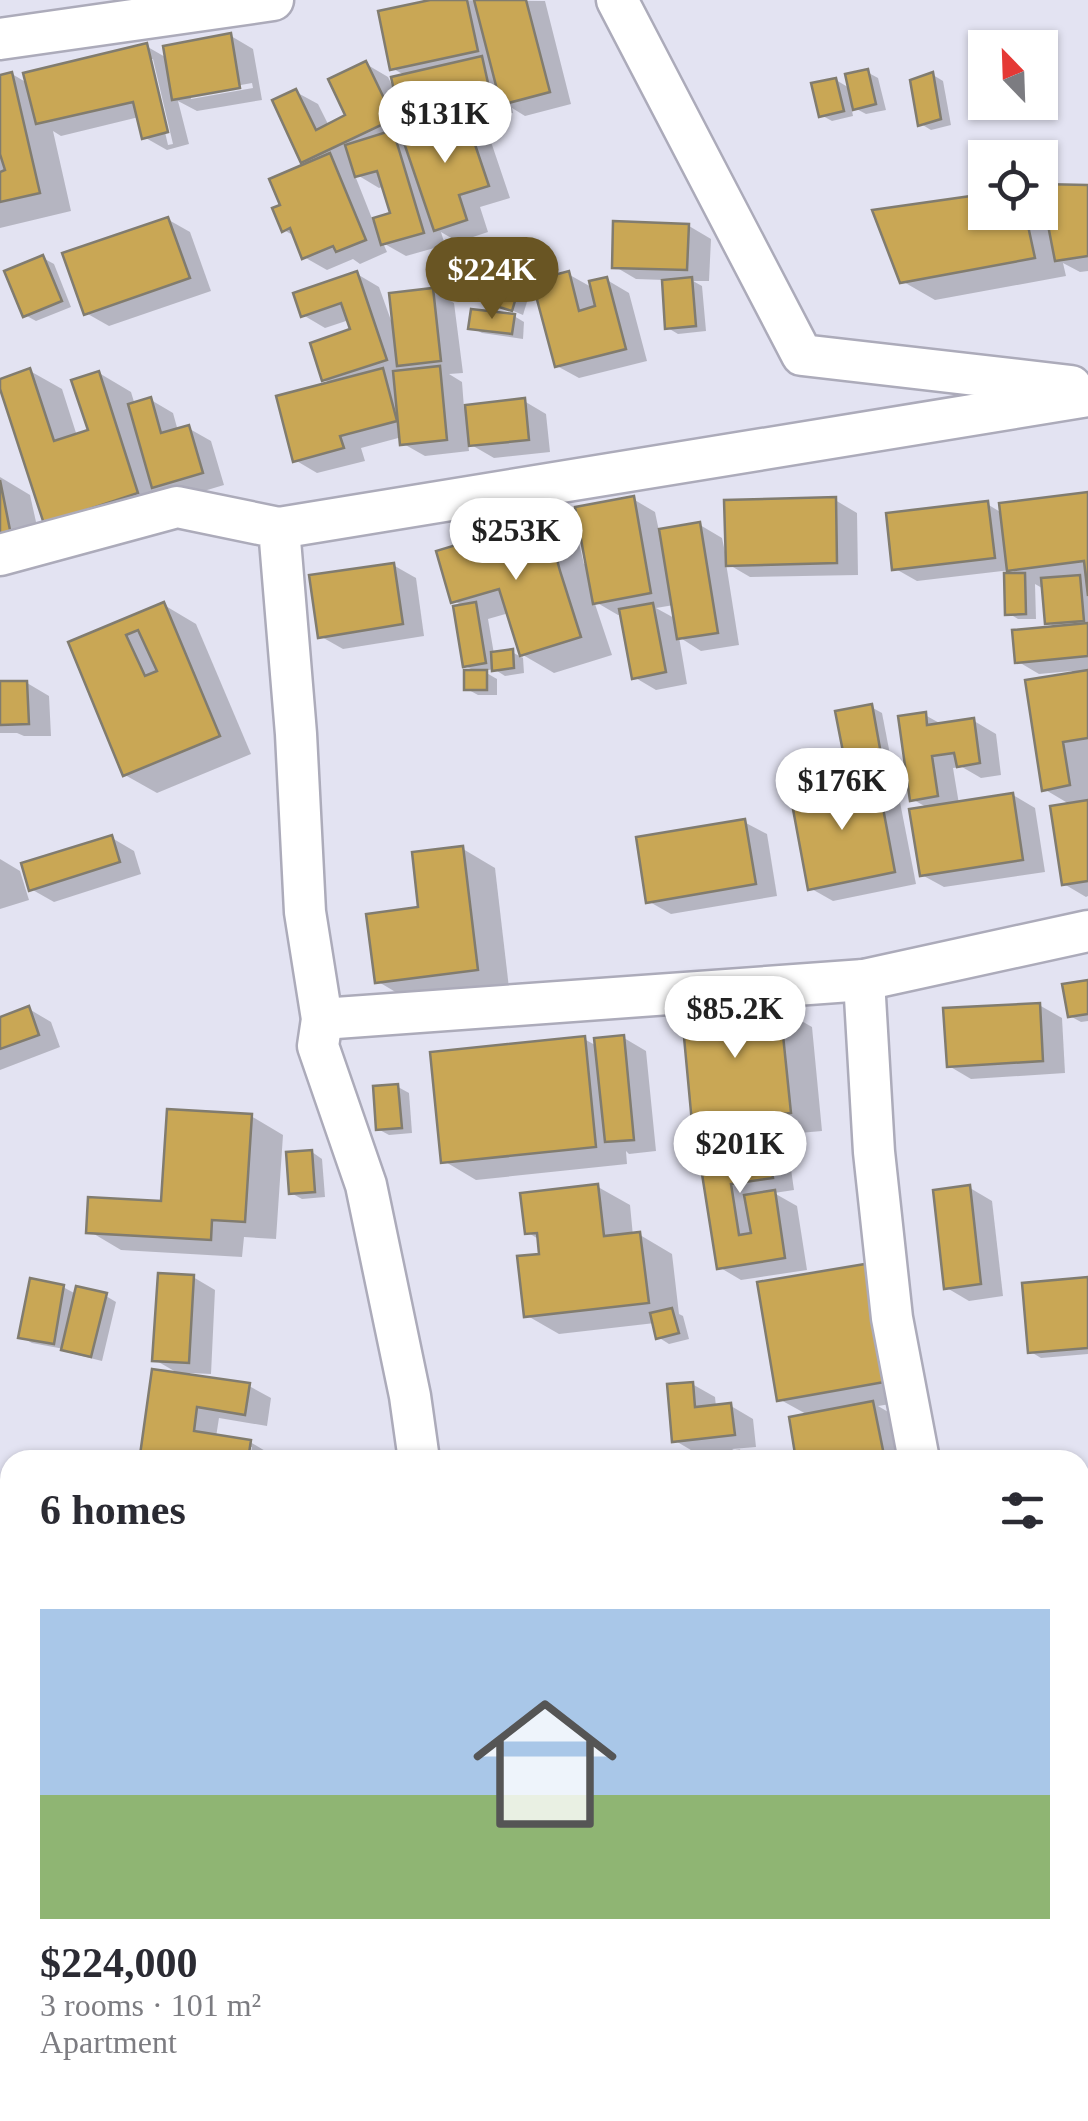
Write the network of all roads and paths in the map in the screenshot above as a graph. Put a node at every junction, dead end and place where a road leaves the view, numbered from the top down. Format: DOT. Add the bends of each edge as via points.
graph roads {
  1 [pos="273,0"];
  2 [pos="617,0"];
  3 [pos="0,38"];
  4 [pos="1088,388"];
  5 [pos="1088,396"];
  6 [pos="279,528"];
  7 [pos="0,555"];
  8 [pos="1088,931"];
  9 [pos="864,980"];
  10 [pos="322,1019"];
  11 [pos="418,1450"];
  12 [pos="917,1450"];
  1 -- 3 [label="street"];
  2 -- 4 [label="street" via="802,355"];
  5 -- 6 [label="street"];
  6 -- 7 [label="street" via="177,507"];
  6 -- 10 [label="street" via="305,912"];
  8 -- 9 [label="street"];
  9 -- 10 [label="street"];
  9 -- 12 [label="street" via="892,1318"];
  10 -- 11 [label="street" via="318,1046 366,1185"];
}
